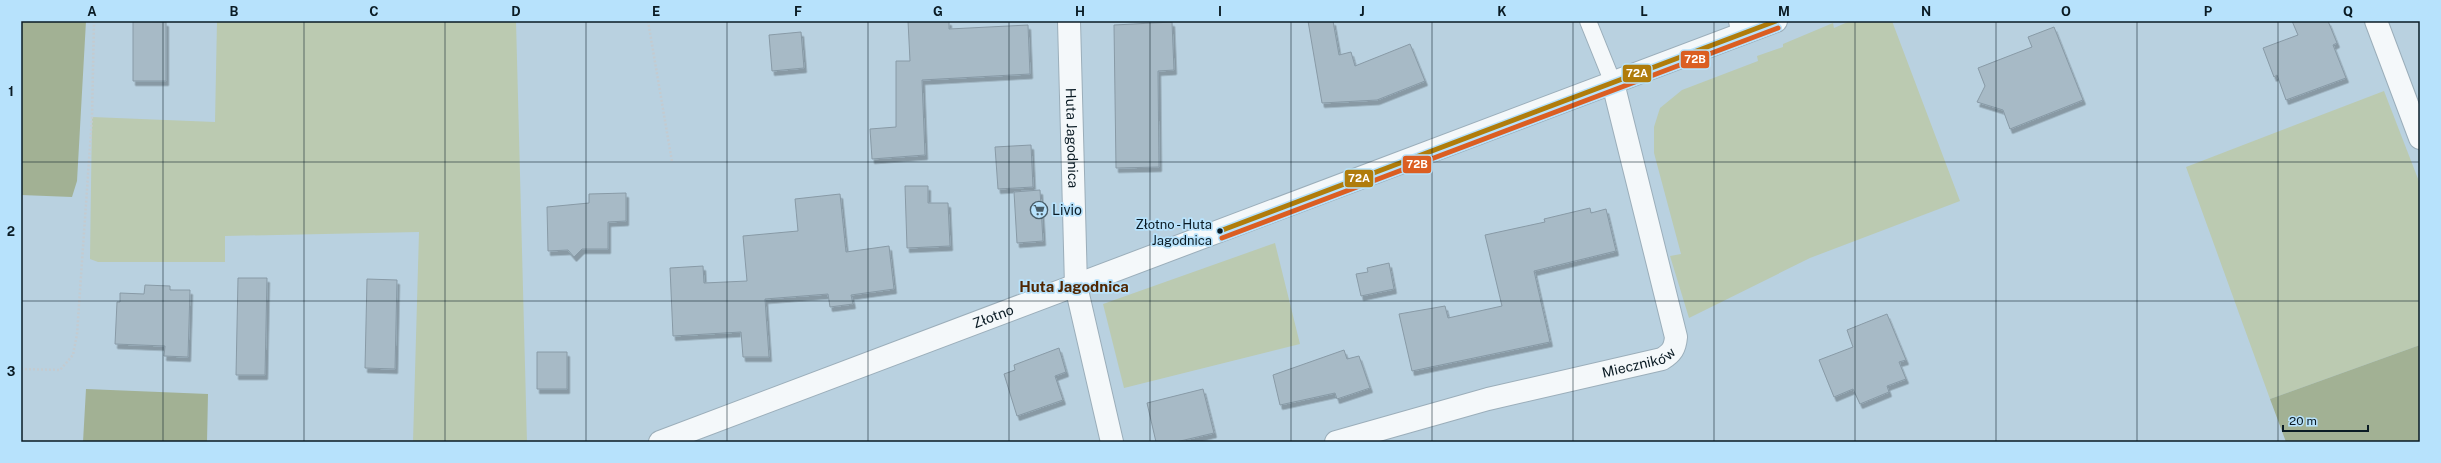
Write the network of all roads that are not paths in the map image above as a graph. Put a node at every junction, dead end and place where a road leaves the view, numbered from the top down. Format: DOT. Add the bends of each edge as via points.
graph roads {
  1 [pos="1069,21"];
  2 [pos="1588,21"];
  3 [pos="1776,21"];
  4 [pos="2376,21"];
  5 [pos="1738,28"];
  6 [pos="1612,83"];
  7 [pos="2420,138"];
  8 [pos="1076,286"];
  9 [pos="660,442"];
  10 [pos="1112,442"];
  11 [pos="1336,442"];
  1 -- 8 [label="street, Huta Jagodnica"];
  2 -- 6 [label="lane"];
  3 -- 5 [label="street, Złotno"];
  4 -- 7 [label="street"];
  5 -- 6 [label="street, Złotno"];
  6 -- 8 [label="street, Złotno"];
  6 -- 11 [label="street, Mieczników" via="1676,337 1675,346 1670,354 1662,359 1488,399"];
  8 -- 9 [label="street, Złotno"];
  8 -- 10 [label="street, Huta Jagodnica"];
}
